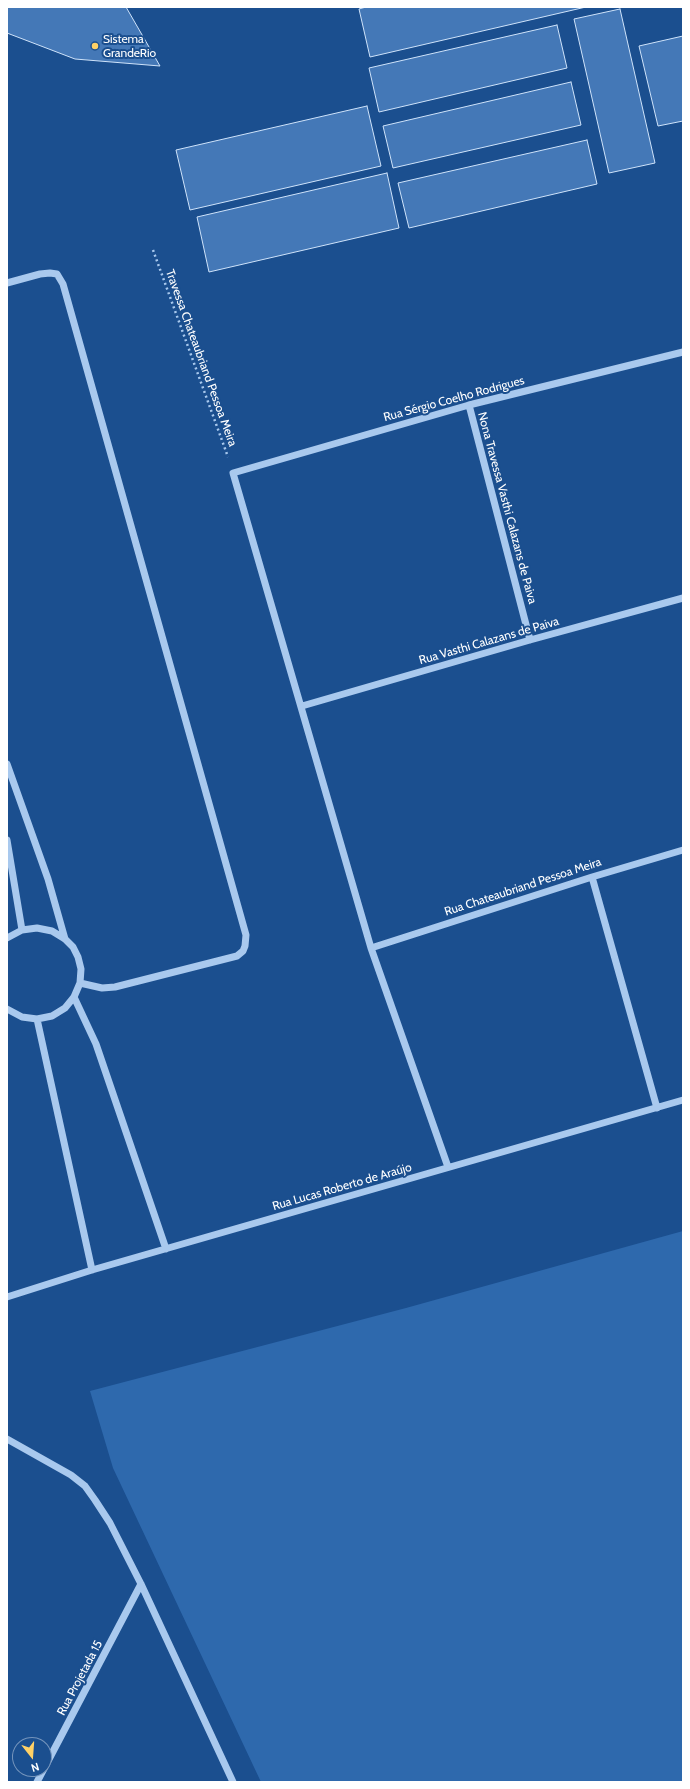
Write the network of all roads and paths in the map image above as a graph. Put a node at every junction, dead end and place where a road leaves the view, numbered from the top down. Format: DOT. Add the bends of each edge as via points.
graph roads {
  1 [pos="153,250"];
  2 [pos="7,283"];
  3 [pos="683,352"];
  4 [pos="469,405"];
  5 [pos="233,473"];
  6 [pos="683,598"];
  7 [pos="530,640"];
  8 [pos="302,706"];
  9 [pos="7,764"];
  10 [pos="7,840"];
  11 [pos="683,850"];
  12 [pos="592,877"];
  13 [pos="22,930"];
  14 [pos="7,938"];
  15 [pos="65,938"];
  16 [pos="371,948"];
  17 [pos="80,983"];
  18 [pos="74,997"];
  19 [pos="7,1009"];
  20 [pos="37,1019"];
  21 [pos="683,1100"];
  22 [pos="657,1108"];
  23 [pos="448,1167"];
  24 [pos="166,1249"];
  25 [pos="92,1270"];
  26 [pos="7,1297"];
  27 [pos="7,1439"];
  28 [pos="141,1584"];
  29 [pos="38,1782"];
  30 [pos="233,1782"];
  1 -- 5 [label="path, Travessa Chateaubriand Pessoa Meira"];
  2 -- 17 [label="street" via="50,273 56,274 63,284 246,935 243,951 237,956 115,987 93,988"];
  3 -- 4 [label="street, Rua Sérgio Coelho Rodrigues"];
  4 -- 5 [label="street, Rua Sérgio Coelho Rodrigues"];
  4 -- 7 [label="street, Nona Travessa Vasthi Calazans de Paiva"];
  5 -- 8 [label="street"];
  6 -- 7 [label="street, Rua Vasthi Calazans de Paiva"];
  7 -- 8 [label="street, Rua Vasthi Calazans de Paiva"];
  8 -- 16 [label="street"];
  9 -- 15 [label="street" via="48,879"];
  10 -- 13 [label="street"];
  11 -- 12 [label="street, Rua Chateaubriand Pessoa Meira"];
  12 -- 16 [label="street, Rua Chateaubriand Pessoa Meira"];
  12 -- 22 [label="street"];
  13 -- 14 [label="street"];
  13 -- 15 [label="street" via="37,928 52,931"];
  15 -- 17 [label="street" via="78,957 81,968"];
  16 -- 23 [label="street"];
  17 -- 18 [label="street"];
  18 -- 20 [label="street" via="65,1008 52,1016"];
  18 -- 24 [label="street" via="96,1044"];
  19 -- 20 [label="street" via="22,1017"];
  20 -- 25 [label="street"];
  21 -- 22 [label="street, Rua Lucas Roberto de Araújo"];
  22 -- 23 [label="street, Rua Lucas Roberto de Araújo"];
  23 -- 24 [label="street, Rua Lucas Roberto de Araújo"];
  24 -- 25 [label="street, Rua Lucas Roberto de Araújo"];
  25 -- 26 [label="street, Rua Lucas Roberto de Araújo"];
  27 -- 28 [label="street" via="71,1475 85,1486 110,1523"];
  28 -- 29 [label="street, Rua Projetada 15"];
  28 -- 30 [label="street"];
}
